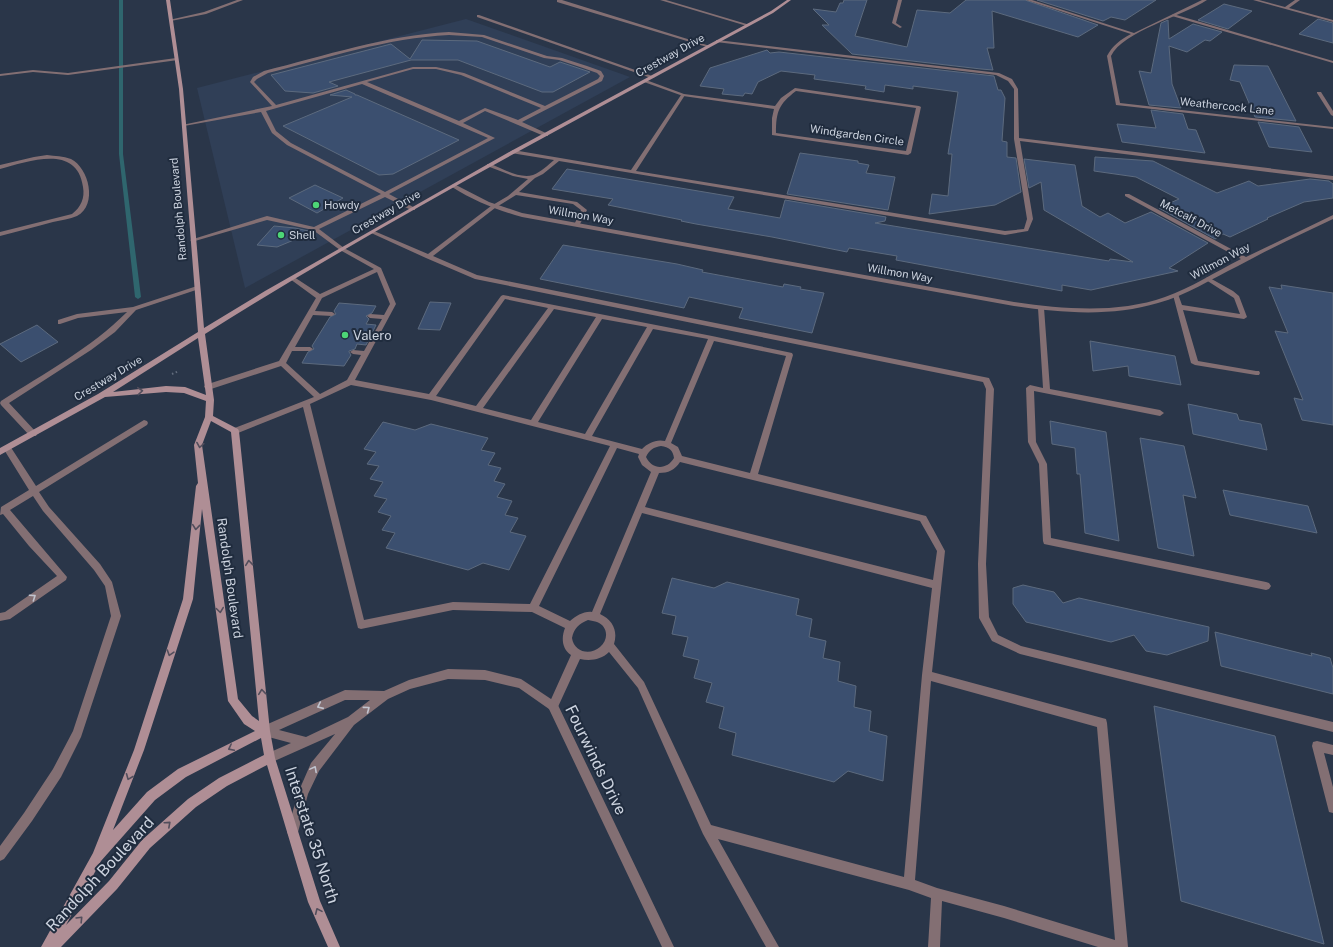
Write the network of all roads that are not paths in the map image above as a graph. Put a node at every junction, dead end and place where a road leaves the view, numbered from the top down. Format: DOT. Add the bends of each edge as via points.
graph roads {
  1 [pos="168,0"];
  2 [pos="241,0"];
  3 [pos="560,0"];
  4 [pos="662,0"];
  5 [pos="786,0"];
  6 [pos="900,0"];
  7 [pos="1028,0"];
  8 [pos="1205,0"];
  9 [pos="1255,0"];
  10 [pos="1298,0"];
  11 [pos="1286,8"];
  12 [pos="1174,15"];
  13 [pos="478,16"];
  14 [pos="171,20"];
  15 [pos="1333,21"];
  16 [pos="748,25"];
  17 [pos="900,27"];
  18 [pos="1134,34"];
  19 [pos="717,41"];
  20 [pos="708,46"];
  21 [pos="176,59"];
  22 [pos="1333,62"];
  23 [pos="0,75"];
  24 [pos="653,77"];
  25 [pos="646,81"];
  26 [pos="362,82"];
  27 [pos="683,94"];
  28 [pos="1319,94"];
  29 [pos="275,107"];
  30 [pos="545,108"];
  31 [pos="776,108"];
  32 [pos="263,110"];
  33 [pos="1333,115"];
  34 [pos="518,122"];
  35 [pos="459,123"];
  36 [pos="184,125"];
  37 [pos="1333,128"];
  38 [pos="546,135"];
  39 [pos="1017,139"];
  40 [pos="512,152"];
  41 [pos="557,160"];
  42 [pos="489,165"];
  43 [pos="0,167"];
  44 [pos="633,171"];
  45 [pos="533,177"];
  46 [pos="1333,178"];
  47 [pos="454,186"];
  48 [pos="515,193"];
  49 [pos="386,194"];
  50 [pos="1127,195"];
  51 [pos="493,207"];
  52 [pos="413,209"];
  53 [pos="1333,217"];
  54 [pos="577,225"];
  55 [pos="316,229"];
  56 [pos="372,232"];
  57 [pos="0,234"];
  58 [pos="193,240"];
  59 [pos="342,249"];
  60 [pos="428,257"];
  61 [pos="1245,259"];
  62 [pos="379,269"];
  63 [pos="292,278"];
  64 [pos="1208,279"];
  65 [pos="197,288"];
  66 [pos="1176,295"];
  67 [pos="320,297"];
  68 [pos="552,307"];
  69 [pos="1179,307"];
  70 [pos="1041,308"];
  71 [pos="134,309"];
  72 [pos="312,313"];
  73 [pos="332,314"];
  74 [pos="370,316"];
  75 [pos="386,317"];
  76 [pos="600,317"];
  77 [pos="60,322"];
  78 [pos="651,326"];
  79 [pos="201,332"];
  80 [pos="712,338"];
  81 [pos="291,349"];
  82 [pos="310,349"];
  83 [pos="353,352"];
  84 [pos="366,353"];
  85 [pos="282,363"];
  86 [pos="1256,374"];
  87 [pos="350,382"];
  88 [pos="208,387"];
  89 [pos="1047,392"];
  90 [pos="101,396"];
  91 [pos="430,397"];
  92 [pos="319,398"];
  93 [pos="210,400"];
  94 [pos="306,403"];
  95 [pos="478,409"];
  96 [pos="1160,413"];
  97 [pos="209,417"];
  98 [pos="144,423"];
  99 [pos="533,423"];
  100 [pos="235,432"];
  101 [pos="34,434"];
  102 [pos="587,438"];
  103 [pos="615,444"];
  104 [pos="667,444"];
  105 [pos="4,450"];
  106 [pos="644,452"];
  107 [pos="678,458"];
  108 [pos="656,470"];
  109 [pos="202,474"];
  110 [pos="753,476"];
  111 [pos="34,492"];
  112 [pos="640,509"];
  113 [pos="2,511"];
  114 [pos="937,585"];
  115 [pos="1266,586"];
  116 [pos="533,608"];
  117 [pos="595,616"];
  118 [pos="0,617"];
  119 [pos="570,626"];
  120 [pos="608,644"];
  121 [pos="577,654"];
  122 [pos="927,675"];
  123 [pos="384,696"];
  124 [pos="553,706"];
  125 [pos="352,721"];
  126 [pos="1333,727"];
  127 [pos="265,731"];
  128 [pos="306,742"];
  129 [pos="1333,750"];
  130 [pos="270,758"];
  131 [pos="1333,808"];
  132 [pos="707,830"];
  133 [pos="293,832"];
  134 [pos="0,855"];
  135 [pos="97,857"];
  136 [pos="909,884"];
  137 [pos="937,894"];
  138 [pos="47,947"];
  139 [pos="53,947"];
  140 [pos="334,947"];
  141 [pos="668,947"];
  142 [pos="773,947"];
  143 [pos="934,947"];
  144 [pos="1118,947"];
  145 [pos="1122,947"];
  1 -- 14 [label="main road, Randolph Boulevard"];
  2 -- 14 [label="street" via="205,13"];
  3 -- 20 [label="street" via="558,1"];
  4 -- 16 [label="street"];
  5 -- 16 [label="main road, Crestway Drive"];
  6 -- 17 [label="street" via="894,23"];
  7 -- 18 [label="street"];
  8 -- 12 [label="street"];
  9 -- 11 [label="street"];
  10 -- 11 [label="street"];
  11 -- 15 [label="street"];
  12 -- 18 [label="street"];
  12 -- 22 [label="street"];
  13 -- 24 [label="street"];
  14 -- 21 [label="main road, Randolph Boulevard"];
  16 -- 19 [label="main road, Crestway Drive"];
  18 -- 37 [label="street, Weathercock Lane" via="1117,44 1109,56 1118,104"];
  19 -- 20 [label="main road, Crestway Drive"];
  19 -- 39 [label="street" via="997,74 1010,80 1016,89"];
  20 -- 24 [label="main road, Crestway Drive"];
  21 -- 23 [label="street" via="68,74 32,71"];
  21 -- 36 [label="main road, Randolph Boulevard"];
  24 -- 25 [label="main road, Crestway Drive"];
  25 -- 27 [label="street"];
  25 -- 38 [label="main road, Crestway Drive"];
  26 -- 29 [label="street"];
  26 -- 30 [label="street" via="413,68 436,68 462,74"];
  26 -- 35 [label="street"];
  27 -- 31 [label="street"];
  27 -- 44 [label="street"];
  28 -- 33 [label="street"];
  29 -- 30 [label="street" via="252,82 255,78 274,70 403,37 426,34 483,36 585,67 599,72 602,76 600,80"];
  29 -- 32 [label="street"];
  30 -- 34 [label="street"];
  31 -- 31 [label="street, Windgarden Circle" via="780,101 795,89 919,107 908,153 774,134 773,115"];
  32 -- 36 [label="street"];
  32 -- 49 [label="street" via="274,132 289,144"];
  34 -- 35 [label="street" via="485,109"];
  34 -- 38 [label="street"];
  35 -- 49 [label="street" via="492,138"];
  36 -- 58 [label="main road, Randolph Boulevard"];
  38 -- 40 [label="main road, Crestway Drive"];
  39 -- 44 [label="street" via="1030,219 1026,230 1005,233"];
  39 -- 46 [label="street"];
  40 -- 41 [label="street"];
  40 -- 42 [label="main road, Crestway Drive"];
  41 -- 44 [label="street"];
  41 -- 45 [label="street"];
  42 -- 45 [label="street" via="516,175"];
  42 -- 47 [label="main road, Crestway Drive"];
  43 -- 57 [label="street" via="40,158 64,158 82,172 86,202 83,209 74,215"];
  45 -- 48 [label="street"];
  47 -- 51 [label="street, Willmon Way"];
  47 -- 52 [label="main road, Crestway Drive"];
  48 -- 51 [label="street"];
  48 -- 54 [label="street" via="575,203 584,210"];
  49 -- 52 [label="street"];
  49 -- 55 [label="street"];
  50 -- 61 [label="street, Metcalf Drive"];
  51 -- 54 [label="street, Willmon Way"];
  51 -- 60 [label="street"];
  52 -- 56 [label="main road, Crestway Drive"];
  53 -- 61 [label="street, Willmon Way"];
  54 -- 70 [label="street, Willmon Way"];
  55 -- 58 [label="street" via="267,218"];
  55 -- 59 [label="street"];
  56 -- 59 [label="main road, Crestway Drive"];
  56 -- 60 [label="street"];
  58 -- 65 [label="main road, Randolph Boulevard"];
  59 -- 62 [label="street"];
  59 -- 63 [label="main road, Crestway Drive"];
  60 -- 126 [label="street" via="475,276 986,380 990,388 982,564 984,618 995,638 1020,650"];
  61 -- 64 [label="street, Willmon Way"];
  62 -- 67 [label="street"];
  62 -- 75 [label="street" via="393,304"];
  63 -- 67 [label="street"];
  63 -- 79 [label="main road, Crestway Drive"];
  64 -- 66 [label="street, Willmon Way"];
  64 -- 69 [label="street" via="1237,297 1244,317"];
  65 -- 71 [label="street"];
  65 -- 79 [label="main road, Randolph Boulevard"];
  66 -- 69 [label="street"];
  66 -- 70 [label="street, Willmon Way" via="1155,302 1113,309"];
  67 -- 72 [label="street"];
  68 -- 76 [label="street"];
  68 -- 91 [label="street" via="503,297"];
  68 -- 95 [label="street"];
  69 -- 86 [label="street" via="1195,363"];
  70 -- 89 [label="street"];
  71 -- 77 [label="street" via="77,316"];
  71 -- 101 [label="street" via="113,330 89,348 4,403"];
  72 -- 73 [label="street"];
  72 -- 81 [label="street"];
  74 -- 75 [label="street"];
  75 -- 84 [label="street"];
  76 -- 78 [label="street"];
  76 -- 99 [label="street"];
  78 -- 80 [label="street"];
  78 -- 102 [label="street"];
  79 -- 88 [label="main road, Randolph Boulevard"];
  79 -- 90 [label="main road, Crestway Drive"];
  80 -- 104 [label="street"];
  80 -- 110 [label="street" via="790,355"];
  81 -- 82 [label="street"];
  81 -- 85 [label="street"];
  83 -- 84 [label="street"];
  84 -- 87 [label="street"];
  85 -- 88 [label="street"];
  85 -- 92 [label="street"];
  87 -- 91 [label="street"];
  87 -- 92 [label="street"];
  88 -- 93 [label="main road, Randolph Boulevard"];
  89 -- 96 [label="street"];
  89 -- 115 [label="street" via="1030,388 1032,442 1043,464 1047,541"];
  90 -- 93 [label="main road, one-way" via="166,389 185,390"];
  90 -- 101 [label="main road, Crestway Drive"];
  91 -- 95 [label="street"];
  92 -- 94 [label="street"];
  93 -- 97 [label="main road, Randolph Boulevard"];
  94 -- 100 [label="street"];
  94 -- 116 [label="street" via="361,625 453,606"];
  95 -- 99 [label="street"];
  97 -- 100 [label="main road"];
  97 -- 109 [label="main road, Randolph Boulevard, one-way" via="198,445"];
  98 -- 111 [label="street"];
  99 -- 102 [label="street"];
  127 -- 100 [label="main road, Randolph Boulevard, one-way"];
  101 -- 105 [label="main road, Crestway Drive"];
  102 -- 103 [label="street"];
  103 -- 106 [label="street"];
  103 -- 116 [label="street"];
  104 -- 106 [label="street" via="651,445"];
  104 -- 107 [label="street" via="676,449"];
  105 -- 111 [label="street"];
  106 -- 108 [label="street" via="642,457 646,465"];
  107 -- 108 [label="street" via="673,466"];
  107 -- 110 [label="street"];
  108 -- 112 [label="street"];
  109 -- 127 [label="main road, Randolph Boulevard, one-way" via="233,701 248,720"];
  109 -- 135 [label="main road, one-way" via="188,599 139,750"];
  110 -- 114 [label="street" via="923,518 941,551"];
  111 -- 113 [label="street"];
  111 -- 134 [label="street" via="97,567 108,585 116,616 77,733 57,773"];
  112 -- 114 [label="street"];
  112 -- 117 [label="street"];
  118 -- 113 [label="street, one-way" via="7,616 63,577"];
  114 -- 122 [label="street"];
  116 -- 119 [label="street"];
  117 -- 119 [label="street" via="581,618"];
  117 -- 120 [label="street" via="607,622 610,628"];
  119 -- 121 [label="street" via="567,639 569,646"];
  120 -- 121 [label="street" via="601,653 594,656"];
  120 -- 132 [label="street" via="641,685"];
  121 -- 124 [label="street"];
  122 -- 136 [label="street"];
  122 -- 145 [label="street" via="1102,723"];
  123 -- 124 [label="street, Fourwinds Drive" via="409,685 448,674 485,674 521,684"];
  125 -- 123 [label="street, Fourwinds Drive, one-way"];
  123 -- 127 [label="street, Fourwinds Drive, one-way" via="345,695"];
  124 -- 141 [label="street, Fourwinds Drive"];
  125 -- 128 [label="street, Fourwinds Drive"];
  133 -- 125 [label="street, one-way" via="303,793 315,767"];
  127 -- 128 [label="street"];
  127 -- 130 [label="main road, Interstate 35 North"];
  127 -- 135 [label="main road, Randolph Boulevard, one-way" via="182,773 151,796"];
  128 -- 130 [label="street, Fourwinds Drive"];
  129 -- 131 [label="street" via="1317,746"];
  130 -- 133 [label="main road, Interstate 35 North"];
  139 -- 130 [label="main road, Randolph Boulevard, one-way" via="113,885 146,844 186,808 223,782"];
  132 -- 136 [label="street"];
  132 -- 142 [label="street"];
  140 -- 133 [label="main road, Interstate 35 North, one-way" via="314,902"];
  135 -- 138 [label="main road, Randolph Boulevard"];
  136 -- 137 [label="street"];
  137 -- 143 [label="street"];
  137 -- 144 [label="street"];
}
